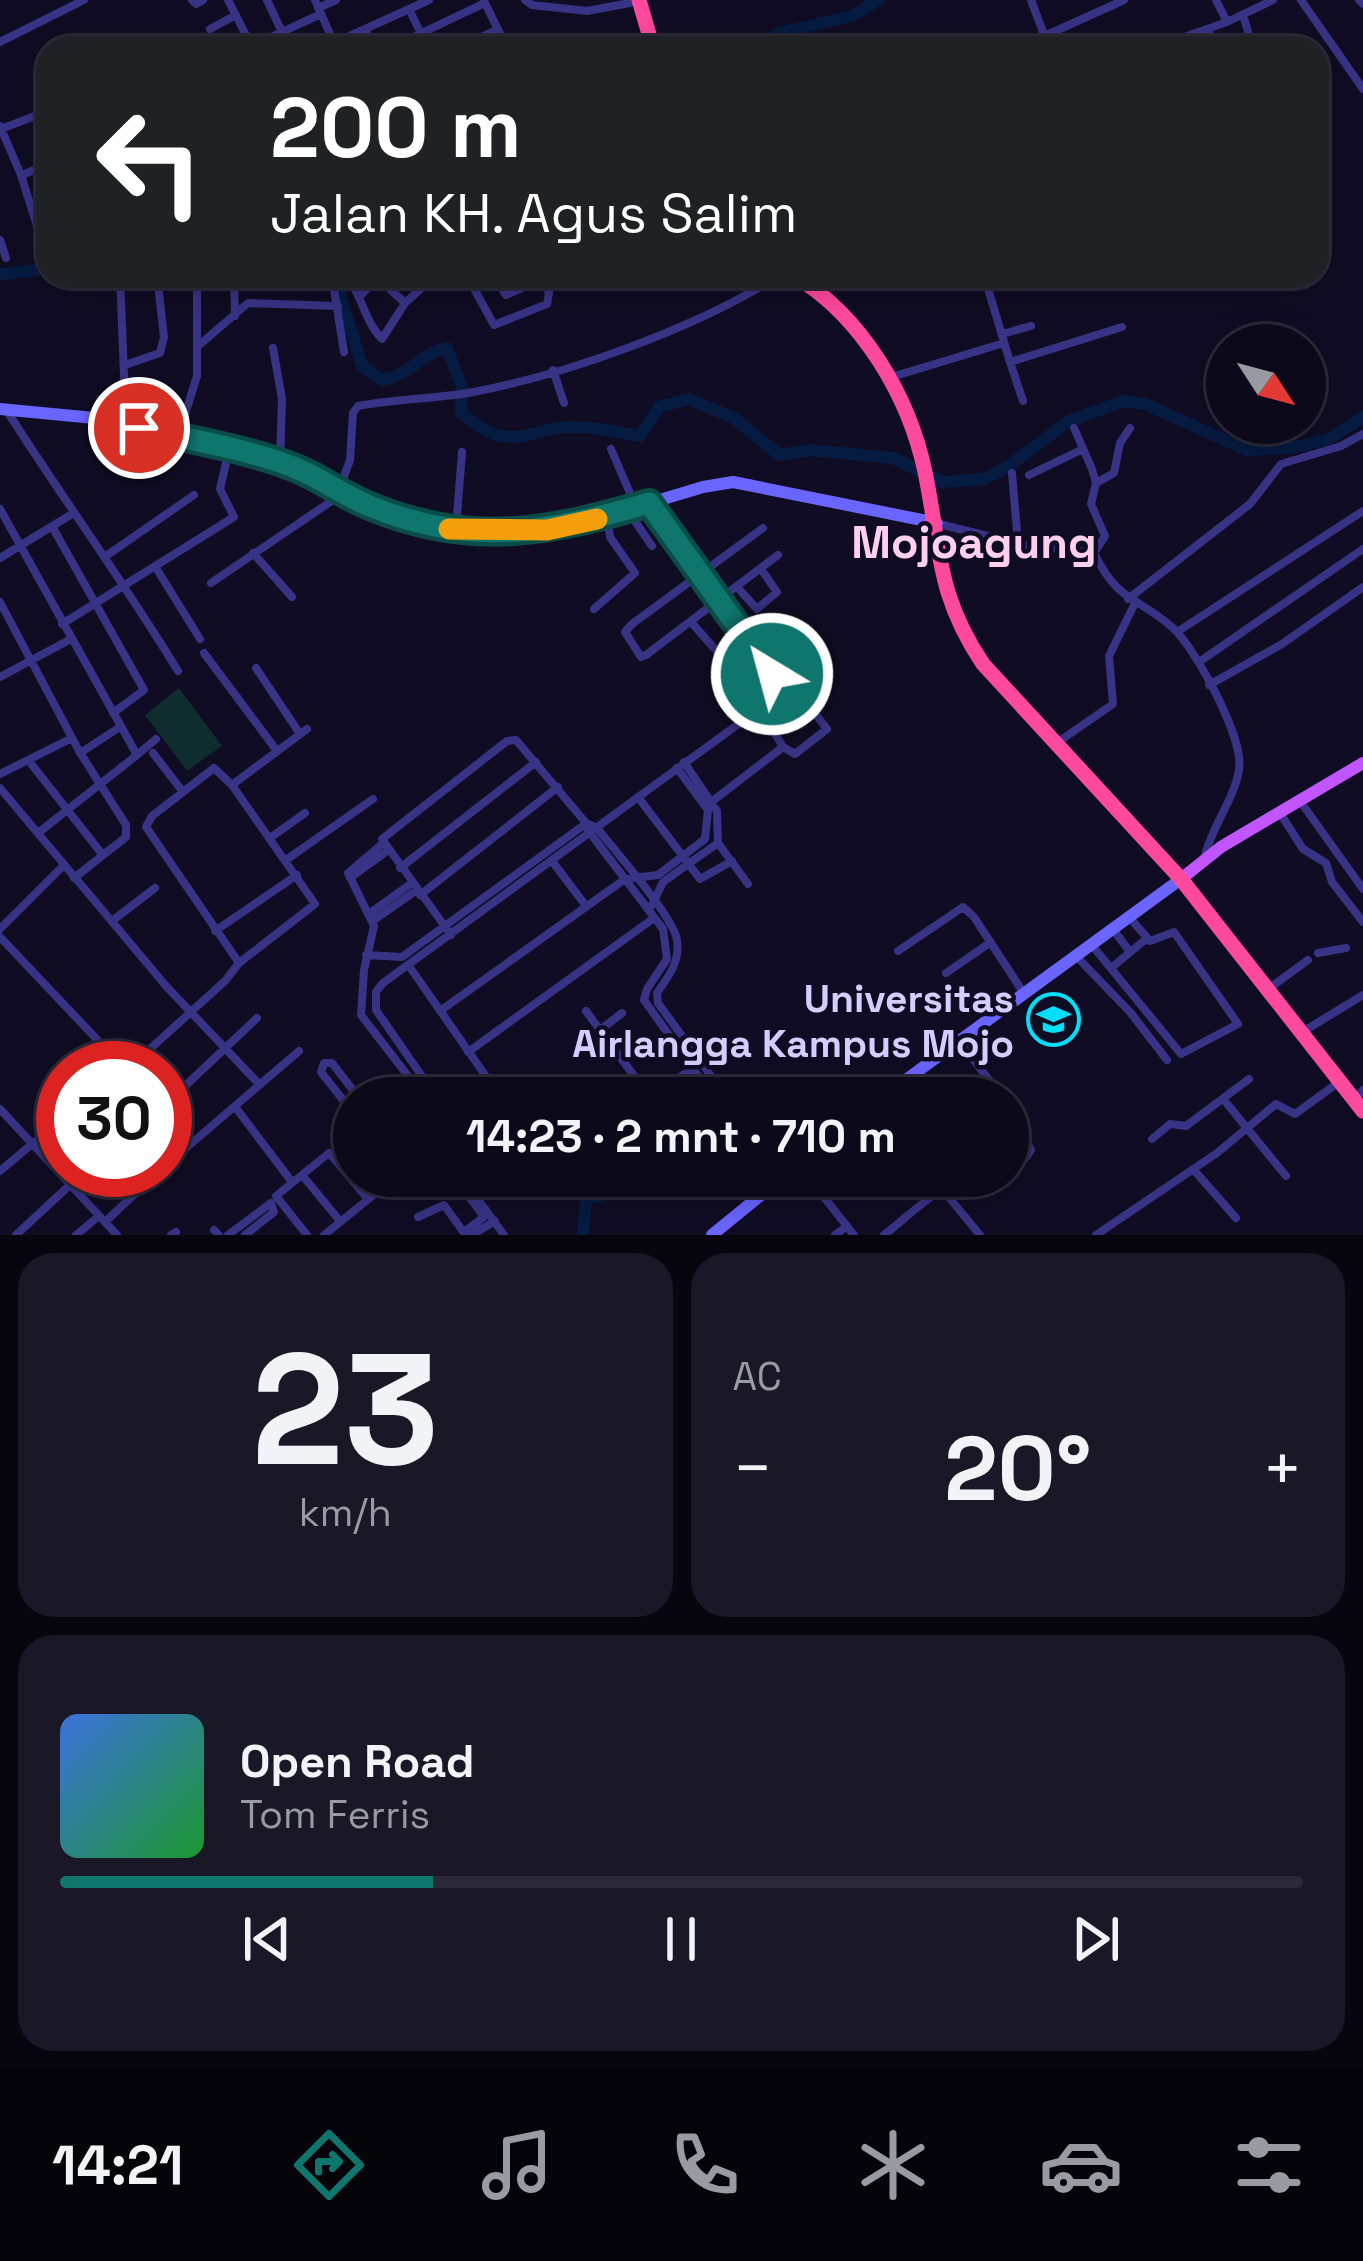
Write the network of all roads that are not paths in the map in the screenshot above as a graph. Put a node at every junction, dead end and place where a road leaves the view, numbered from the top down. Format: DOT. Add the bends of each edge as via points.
graph roads {
  1 [pos="83,0"];
  2 [pos="192,0"];
  3 [pos="202,0"];
  4 [pos="228,0"];
  5 [pos="336,0"];
  6 [pos="428,0"];
  7 [pos="525,0"];
  8 [pos="642,0"];
  9 [pos="1124,0"];
  10 [pos="1216,0"];
  11 [pos="1274,0"];
  12 [pos="1301,0"];
  13 [pos="269,1"];
  14 [pos="484,1"];
  15 [pos="1035,1"];
  16 [pos="318,7"];
  17 [pos="409,9"];
  18 [pos="236,15"];
  19 [pos="1243,15"];
  20 [pos="1228,22"];
  21 [pos="210,28"];
  22 [pos="365,29"];
  23 [pos="498,29"];
  24 [pos="1208,30"];
  25 [pos="282,32"];
  26 [pos="421,34"];
  27 [pos="245,36"];
  28 [pos="273,36"];
  29 [pos="331,36"];
  30 [pos="350,36"];
  31 [pos="368,36"];
  32 [pos="417,36"];
  33 [pos="483,36"];
  34 [pos="501,36"];
  35 [pos="652,36"];
  36 [pos="1044,36"];
  37 [pos="1190,36"];
  38 [pos="1210,36"];
  39 [pos="1249,36"];
  40 [pos="1326,36"];
  41 [pos="1329,40"];
  42 [pos="0,42"];
  43 [pos="1363,88"];
  44 [pos="35,116"];
  45 [pos="1,128"];
  46 [pos="36,169"];
  47 [pos="21,175"];
  48 [pos="36,216"];
  49 [pos="0,243"];
  50 [pos="6,258"];
  51 [pos="121,288"];
  52 [pos="158,288"];
  53 [pos="197,288"];
  54 [pos="234,288"];
  55 [pos="331,288"];
  56 [pos="356,288"];
  57 [pos="369,288"];
  58 [pos="390,288"];
  59 [pos="419,288"];
  60 [pos="474,288"];
  61 [pos="547,288"];
  62 [pos="756,288"];
  63 [pos="813,288"];
  64 [pos="823,288"];
  65 [pos="989,292"];
  66 [pos="362,295"];
  67 [pos="248,302"];
  68 [pos="235,303"];
  69 [pos="405,303"];
  70 [pos="338,306"];
  71 [pos="236,316"];
  72 [pos="1031,326"];
  73 [pos="1122,327"];
  74 [pos="1003,338"];
  75 [pos="196,346"];
  76 [pos="273,348"];
  77 [pos="344,352"];
  78 [pos="1010,362"];
  79 [pos="125,365"];
  80 [pos="553,370"];
  81 [pos="896,376"];
  82 [pos="1023,401"];
  83 [pos="564,403"];
  84 [pos="3,410"];
  85 [pos="126,424"];
  86 [pos="1074,428"];
  87 [pos="1130,428"];
  88 [pos="1363,434"];
  89 [pos="178,436"];
  90 [pos="611,449"];
  91 [pos="1084,449"];
  92 [pos="230,450"];
  93 [pos="462,452"];
  94 [pos="280,464"];
  95 [pos="927,469"];
  96 [pos="1012,473"];
  97 [pos="1029,475"];
  98 [pos="1096,483"];
  99 [pos="340,493"];
  100 [pos="194,495"];
  101 [pos="637,507"];
  102 [pos="0,509"];
  103 [pos="1363,511"];
  104 [pos="72,514"];
  105 [pos="607,516"];
  106 [pos="935,523"];
  107 [pos="53,528"];
  108 [pos="763,528"];
  109 [pos="456,530"];
  110 [pos="1018,543"];
  111 [pos="652,546"];
  112 [pos="22,547"];
  113 [pos="1363,549"];
  114 [pos="253,553"];
  115 [pos="1094,553"];
  116 [pos="106,556"];
  117 [pos="778,556"];
  118 [pos="0,558"];
  119 [pos="156,568"];
  120 [pos="760,569"];
  121 [pos="702,574"];
  122 [pos="211,583"];
  123 [pos="126,584"];
  124 [pos="1363,586"];
  125 [pos="737,587"];
  126 [pos="292,597"];
  127 [pos="720,600"];
  128 [pos="1131,601"];
  129 [pos="97,602"];
  130 [pos="594,609"];
  131 [pos="2,610"];
  132 [pos="691,622"];
  133 [pos="62,624"];
  134 [pos="1177,632"];
  135 [pos="71,639"];
  136 [pos="200,639"];
  137 [pos="204,653"];
  138 [pos="31,661"];
  139 [pos="1198,662"];
  140 [pos="256,668"];
  141 [pos="178,671"];
  142 [pos="0,677"];
  143 [pos="1209,685"];
  144 [pos="113,713"];
  145 [pos="767,722"];
  146 [pos="120,727"];
  147 [pos="72,738"];
  148 [pos="156,739"];
  149 [pos="1061,740"];
  150 [pos="783,748"];
  151 [pos="277,751"];
  152 [pos="80,753"];
  153 [pos="153,753"];
  154 [pos="137,755"];
  155 [pos="29,760"];
  156 [pos="537,762"];
  157 [pos="1363,763"];
  158 [pos="681,765"];
  159 [pos="0,774"];
  160 [pos="1095,780"];
  161 [pos="100,782"];
  162 [pos="232,785"];
  163 [pos="558,787"];
  164 [pos="0,788"];
  165 [pos="183,792"];
  166 [pos="638,797"];
  167 [pos="373,799"];
  168 [pos="1300,800"];
  169 [pos="709,804"];
  170 [pos="67,810"];
  171 [pos="305,812"];
  172 [pos="1279,812"];
  173 [pos="589,827"];
  174 [pos="38,833"];
  175 [pos="271,838"];
  176 [pos="718,843"];
  177 [pos="385,848"];
  178 [pos="103,854"];
  179 [pos="1204,858"];
  180 [pos="286,860"];
  181 [pos="551,860"];
  182 [pos="686,861"];
  183 [pos="732,861"];
  184 [pos="63,866"];
  185 [pos="400,868"];
  186 [pos="296,874"];
  187 [pos="1185,876"];
  188 [pos="629,877"];
  189 [pos="74,878"];
  190 [pos="660,879"];
  191 [pos="748,884"];
  192 [pos="154,888"];
  193 [pos="416,889"];
  194 [pos="1363,889"];
  195 [pos="586,906"];
  196 [pos="651,906"];
  197 [pos="1128,915"];
  198 [pos="372,917"];
  199 [pos="654,918"];
  200 [pos="112,921"];
  201 [pos="1363,922"];
  202 [pos="1112,927"];
  203 [pos="215,931"];
  204 [pos="448,931"];
  205 [pos="0,933"];
  206 [pos="1146,939"];
  207 [pos="991,942"];
  208 [pos="1090,943"];
  209 [pos="1346,949"];
  210 [pos="898,951"];
  211 [pos="1130,952"];
  212 [pos="1318,953"];
  213 [pos="1074,954"];
  214 [pos="366,955"];
  215 [pos="1308,960"];
  216 [pos="239,963"];
  217 [pos="409,966"];
  218 [pos="1111,968"];
  219 [pos="946,973"];
  220 [pos="1270,987"];
  221 [pos="1023,992"];
  222 [pos="1363,995"];
  223 [pos="440,1010"];
  224 [pos="586,1011"];
  225 [pos="190,1013"];
  226 [pos="622,1013"];
  227 [pos="256,1018"];
  228 [pos="1309,1028"];
  229 [pos="388,1029"];
  230 [pos="600,1030"];
  231 [pos="377,1038"];
  232 [pos="958,1040"];
  233 [pos="101,1041"];
  234 [pos="157,1041"];
  235 [pos="1320,1050"];
  236 [pos="225,1051"];
  237 [pos="299,1051"];
  238 [pos="468,1052"];
  239 [pos="1167,1060"];
  240 [pos="697,1065"];
  241 [pos="485,1075"];
  242 [pos="342,1077"];
  243 [pos="408,1077"];
  244 [pos="422,1077"];
  245 [pos="703,1077"];
  246 [pos="708,1077"];
  247 [pos="909,1077"];
  248 [pos="987,1077"];
  249 [pos="1249,1079"];
  250 [pos="192,1081"];
  251 [pos="261,1082"];
  252 [pos="1340,1082"];
  253 [pos="333,1087"];
  254 [pos="1362,1098"];
  255 [pos="1223,1100"];
  256 [pos="236,1108"];
  257 [pos="0,1109"];
  258 [pos="1246,1129"];
  259 [pos="36,1138"];
  260 [pos="1152,1139"];
  261 [pos="31,1142"];
  262 [pos="192,1144"];
  263 [pos="36,1147"];
  264 [pos="1192,1169"];
  265 [pos="0,1171"];
  266 [pos="302,1175"];
  267 [pos="1286,1176"];
  268 [pos="292,1182"];
  269 [pos="56,1197"];
  270 [pos="81,1197"];
  271 [pos="135,1197"];
  272 [pos="472,1197"];
  273 [pos="755,1197"];
  274 [pos="824,1197"];
  275 [pos="932,1197"];
  276 [pos="949,1197"];
  277 [pos="368,1198"];
  278 [pos="418,1217"];
  279 [pos="1236,1218"];
  280 [pos="340,1221"];
  281 [pos="489,1221"];
  282 [pos="847,1226"];
  283 [pos="107,1227"];
  284 [pos="220,1233"];
  285 [pos="467,1234"];
  286 [pos="16,1235"];
  287 [pos="76,1235"];
  288 [pos="245,1235"];
  289 [pos="307,1235"];
  290 [pos="324,1235"];
  291 [pos="504,1235"];
  292 [pos="712,1235"];
  293 [pos="836,1235"];
  294 [pos="854,1235"];
  295 [pos="884,1235"];
  296 [pos="980,1235"];
  297 [pos="1096,1235"];
  1 -- 42 [label="street"];
  2 -- 3 [label="street"];
  4 -- 18 [label="street"];
  5 -- 16 [label="street"];
  6 -- 17 [label="street"];
  7 -- 8 [label="street" via="587,11"];
  8 -- 35 [label="highway"];
  9 -- 36 [label="street"];
  10 -- 20 [label="street"];
  11 -- 19 [label="street"];
  12 -- 40 [label="street"];
  13 -- 25 [label="street"];
  14 -- 23 [label="street"];
  14 -- 26 [label="street"];
  15 -- 36 [label="street"];
  16 -- 25 [label="street"];
  16 -- 29 [label="street"];
  17 -- 22 [label="street"];
  17 -- 26 [label="street"];
  18 -- 21 [label="street"];
  18 -- 27 [label="street"];
  19 -- 20 [label="street"];
  19 -- 39 [label="street"];
  20 -- 24 [label="street"];
  22 -- 30 [label="street"];
  22 -- 31 [label="street"];
  23 -- 33 [label="street"];
  23 -- 34 [label="street"];
  24 -- 37 [label="street"];
  24 -- 38 [label="street"];
  25 -- 28 [label="street"];
  26 -- 32 [label="street"];
  41 -- 43 [label="street"];
  44 -- 45 [label="street"];
  45 -- 47 [label="street"];
  46 -- 47 [label="street"];
  47 -- 48 [label="street"];
  49 -- 50 [label="street"];
  51 -- 79 [label="street"];
  52 -- 79 [label="street" via="160,353"];
  53 -- 75 [label="street"];
  54 -- 68 [label="street"];
  55 -- 70 [label="street"];
  56 -- 66 [label="street"];
  57 -- 66 [label="street"];
  58 -- 69 [label="street"];
  59 -- 69 [label="street"];
  60 -- 61 [label="street" via="494,325 547,304"];
  62 -- 80 [label="street"];
  63 -- 95 [label="highway" via="875,354"];
  64 -- 81 [label="highway" via="851,311"];
  65 -- 74 [label="street"];
  66 -- 69 [label="street" via="382,339"];
  67 -- 68 [label="street"];
  67 -- 70 [label="street"];
  67 -- 71 [label="street"];
  68 -- 71 [label="street"];
  70 -- 77 [label="street"];
  71 -- 75 [label="street"];
  72 -- 74 [label="street"];
  73 -- 78 [label="street"];
  74 -- 78 [label="street"];
  74 -- 81 [label="street"];
  75 -- 89 [label="street" via="195,386"];
  76 -- 94 [label="street" via="284,423"];
  78 -- 82 [label="street"];
  79 -- 85 [label="street"];
  80 -- 83 [label="street"];
  80 -- 99 [label="street" via="475,392 355,408"];
  81 -- 95 [label="highway"];
  84 -- 85 [label="street"];
  84 -- 104 [label="street"];
  85 -- 89 [label="street"];
  86 -- 91 [label="street"];
  87 -- 98 [label="street" via="1114,472"];
  88 -- 128 [label="street" via="1281,464 1250,504"];
  89 -- 92 [label="street"];
  90 -- 101 [label="street"];
  91 -- 97 [label="street"];
  91 -- 98 [label="street"];
  92 -- 94 [label="street"];
  92 -- 119 [label="street" via="220,489 234,518"];
  93 -- 109 [label="street"];
  94 -- 99 [label="street"];
  95 -- 106 [label="highway"];
  96 -- 110 [label="street"];
  98 -- 115 [label="street" via="1091,504 1105,538"];
  99 -- 109 [label="street"];
  99 -- 114 [label="street"];
  100 -- 116 [label="street"];
  101 -- 105 [label="street"];
  101 -- 106 [label="street" via="738,483"];
  101 -- 111 [label="street"];
  101 -- 121 [label="street"];
  102 -- 112 [label="street"];
  103 -- 134 [label="street"];
  104 -- 107 [label="street"];
  104 -- 116 [label="street"];
  105 -- 109 [label="street" via="547,530"];
  105 -- 130 [label="street" via="610,537 635,573"];
  106 -- 110 [label="street"];
  106 -- 149 [label="highway" via="975,639"];
  106 -- 160 [label="highway" via="944,590 969,643 1001,687"];
  107 -- 112 [label="street"];
  107 -- 129 [label="street"];
  108 -- 121 [label="street"];
  110 -- 115 [label="street"];
  112 -- 118 [label="street"];
  112 -- 133 [label="street"];
  113 -- 139 [label="street"];
  114 -- 122 [label="street"];
  114 -- 126 [label="street"];
  115 -- 128 [label="street"];
  116 -- 123 [label="street"];
  117 -- 120 [label="street"];
  119 -- 123 [label="street"];
  119 -- 136 [label="street"];
  120 -- 125 [label="street"];
  120 -- 125 [label="street" via="777,592 766,605 757,609"];
  121 -- 127 [label="street"];
  121 -- 132 [label="street" via="625,634 643,656"];
  123 -- 129 [label="street"];
  123 -- 141 [label="street"];
  124 -- 143 [label="street"];
  125 -- 127 [label="street"];
  127 -- 132 [label="street"];
  127 -- 132 [label="street" via="772,671 754,689"];
  128 -- 134 [label="street"];
  128 -- 149 [label="street" via="1109,656 1113,704"];
  129 -- 133 [label="street"];
  129 -- 144 [label="street" via="144,690"];
  131 -- 138 [label="street"];
  133 -- 135 [label="street"];
  134 -- 139 [label="street"];
  135 -- 138 [label="street"];
  135 -- 144 [label="street"];
  137 -- 151 [label="street"];
  138 -- 142 [label="street"];
  138 -- 147 [label="street"];
  139 -- 143 [label="street"];
  140 -- 151 [label="street" via="303,731"];
  143 -- 179 [label="street" via="1240,758"];
  144 -- 146 [label="street"];
  145 -- 150 [label="street"];
  145 -- 150 [label="street" via="804,699 826,725 795,754"];
  145 -- 158 [label="street" via="744,720"];
  146 -- 152 [label="street"];
  146 -- 154 [label="street"];
  147 -- 152 [label="street"];
  147 -- 155 [label="street"];
  148 -- 154 [label="street"];
  149 -- 160 [label="highway"];
  150 -- 169 [label="street"];
  151 -- 162 [label="street"];
  152 -- 161 [label="street"];
  153 -- 165 [label="street"];
  154 -- 161 [label="street"];
  155 -- 159 [label="street"];
  155 -- 170 [label="street"];
  156 -- 163 [label="street"];
  156 -- 177 [label="street" via="507,741 385,835"];
  156 -- 185 [label="street"];
  157 -- 168 [label="main road"];
  158 -- 166 [label="street"];
  158 -- 169 [label="street"];
  160 -- 187 [label="highway"];
  161 -- 170 [label="street"];
  161 -- 178 [label="street" via="126,825 126,837"];
  162 -- 165 [label="street" via="214,768"];
  162 -- 175 [label="street"];
  163 -- 173 [label="street"];
  163 -- 193 [label="street"];
  164 -- 174 [label="street"];
  165 -- 203 [label="street" via="146,827"];
  166 -- 173 [label="street"];
  166 -- 182 [label="street"];
  167 -- 180 [label="street"];
  168 -- 172 [label="main road"];
  168 -- 194 [label="street"];
  169 -- 176 [label="street" via="717,811"];
  169 -- 182 [label="street" via="705,839"];
  170 -- 174 [label="street"];
  170 -- 178 [label="street"];
  171 -- 175 [label="street"];
  172 -- 179 [label="main road"];
  172 -- 201 [label="street" via="1303,849 1326,863"];
  173 -- 181 [label="street"];
  173 -- 188 [label="street"];
  173 -- 204 [label="street"];
  174 -- 184 [label="street"];
  175 -- 180 [label="street"];
  176 -- 182 [label="street"];
  176 -- 183 [label="street"];
  177 -- 185 [label="street"];
  177 -- 198 [label="street" via="350,878"];
  178 -- 189 [label="street"];
  179 -- 187 [label="main road"];
  180 -- 186 [label="street"];
  181 -- 195 [label="street"];
  181 -- 204 [label="street"];
  182 -- 183 [label="street" via="702,880"];
  182 -- 190 [label="street"];
  183 -- 191 [label="street"];
  184 -- 189 [label="street"];
  184 -- 205 [label="street"];
  185 -- 193 [label="street"];
  186 -- 203 [label="street"];
  186 -- 216 [label="street" via="313,908"];
  187 -- 197 [label="street"];
  187 -- 220 [label="highway"];
  187 -- 220 [label="highway"];
  188 -- 190 [label="street"];
  188 -- 195 [label="street"];
  188 -- 196 [label="street"];
  189 -- 200 [label="street"];
  190 -- 196 [label="street"];
  192 -- 200 [label="street"];
  193 -- 198 [label="street"];
  193 -- 204 [label="street"];
  195 -- 223 [label="street"];
  196 -- 199 [label="street"];
  196 -- 240 [label="street" via="673,927 677,946 656,998"];
  197 -- 202 [label="street"];
  197 -- 206 [label="street"];
  198 -- 214 [label="street"];
  199 -- 238 [label="street"];
  199 -- 240 [label="street" via="667,937 667,959 644,1000"];
  200 -- 225 [label="street"];
  202 -- 208 [label="street"];
  202 -- 211 [label="street"];
  203 -- 216 [label="street"];
  204 -- 214 [label="street" via="402,957"];
  204 -- 217 [label="street"];
  205 -- 233 [label="street"];
  206 -- 211 [label="street"];
  206 -- 218 [label="street" via="1174,932 1239,1023 1181,1054"];
  207 -- 210 [label="street" via="960,908"];
  207 -- 219 [label="street"];
  207 -- 221 [label="street"];
  208 -- 213 [label="street"];
  208 -- 218 [label="street"];
  209 -- 212 [label="street"];
  211 -- 218 [label="street"];
  213 -- 221 [label="street"];
  213 -- 239 [label="street"];
  214 -- 231 [label="street" via="359,1007"];
  215 -- 220 [label="street"];
  216 -- 225 [label="street"];
  217 -- 223 [label="street"];
  217 -- 229 [label="street" via="376,992"];
  220 -- 228 [label="highway"];
  220 -- 235 [label="highway"];
  221 -- 232 [label="street"];
  222 -- 228 [label="street"];
  223 -- 238 [label="street"];
  224 -- 230 [label="street"];
  225 -- 234 [label="street"];
  225 -- 236 [label="street"];
  226 -- 230 [label="street"];
  227 -- 236 [label="street"];
  228 -- 235 [label="highway"];
  229 -- 231 [label="street"];
  229 -- 244 [label="street"];
  230 -- 240 [label="street" via="652,1095"];
  231 -- 243 [label="street"];
  232 -- 247 [label="street"];
  232 -- 248 [label="street"];
  235 -- 252 [label="highway"];
  235 -- 254 [label="highway"];
  236 -- 250 [label="street"];
  236 -- 251 [label="street"];
  237 -- 251 [label="street"];
  238 -- 241 [label="street"];
  240 -- 245 [label="street"];
  240 -- 246 [label="street"];
  242 -- 253 [label="street" via="324,1063"];
  249 -- 255 [label="street"];
  251 -- 256 [label="street"];
  252 -- 254 [label="highway"];
  252 -- 258 [label="street" via="1295,1114 1276,1103"];
  255 -- 258 [label="street"];
  255 -- 260 [label="street"];
  256 -- 262 [label="street"];
  256 -- 268 [label="street"];
  257 -- 261 [label="street"];
  258 -- 264 [label="street"];
  258 -- 267 [label="street"];
  259 -- 261 [label="street"];
  261 -- 263 [label="street"];
  261 -- 265 [label="street"];
  264 -- 279 [label="street"];
  264 -- 297 [label="street"];
  266 -- 268 [label="street"];
  266 -- 277 [label="street" via="331,1153"];
  266 -- 280 [label="street"];
  268 -- 289 [label="street" via="276,1198"];
  269 -- 286 [label="street"];
  270 -- 283 [label="street"];
  271 -- 283 [label="street"];
  272 -- 281 [label="street"];
  273 -- 292 [label="street"];
  274 -- 282 [label="street"];
  275 -- 295 [label="street"];
  276 -- 296 [label="street"];
  277 -- 280 [label="street"];
  278 -- 285 [label="street" via="444,1204"];
  280 -- 290 [label="street"];
  281 -- 285 [label="street"];
  281 -- 291 [label="street"];
  282 -- 293 [label="street"];
  282 -- 294 [label="street"];
  283 -- 287 [label="street"];
  284 -- 288 [label="street" via="271,1203 274,1212"];
}
